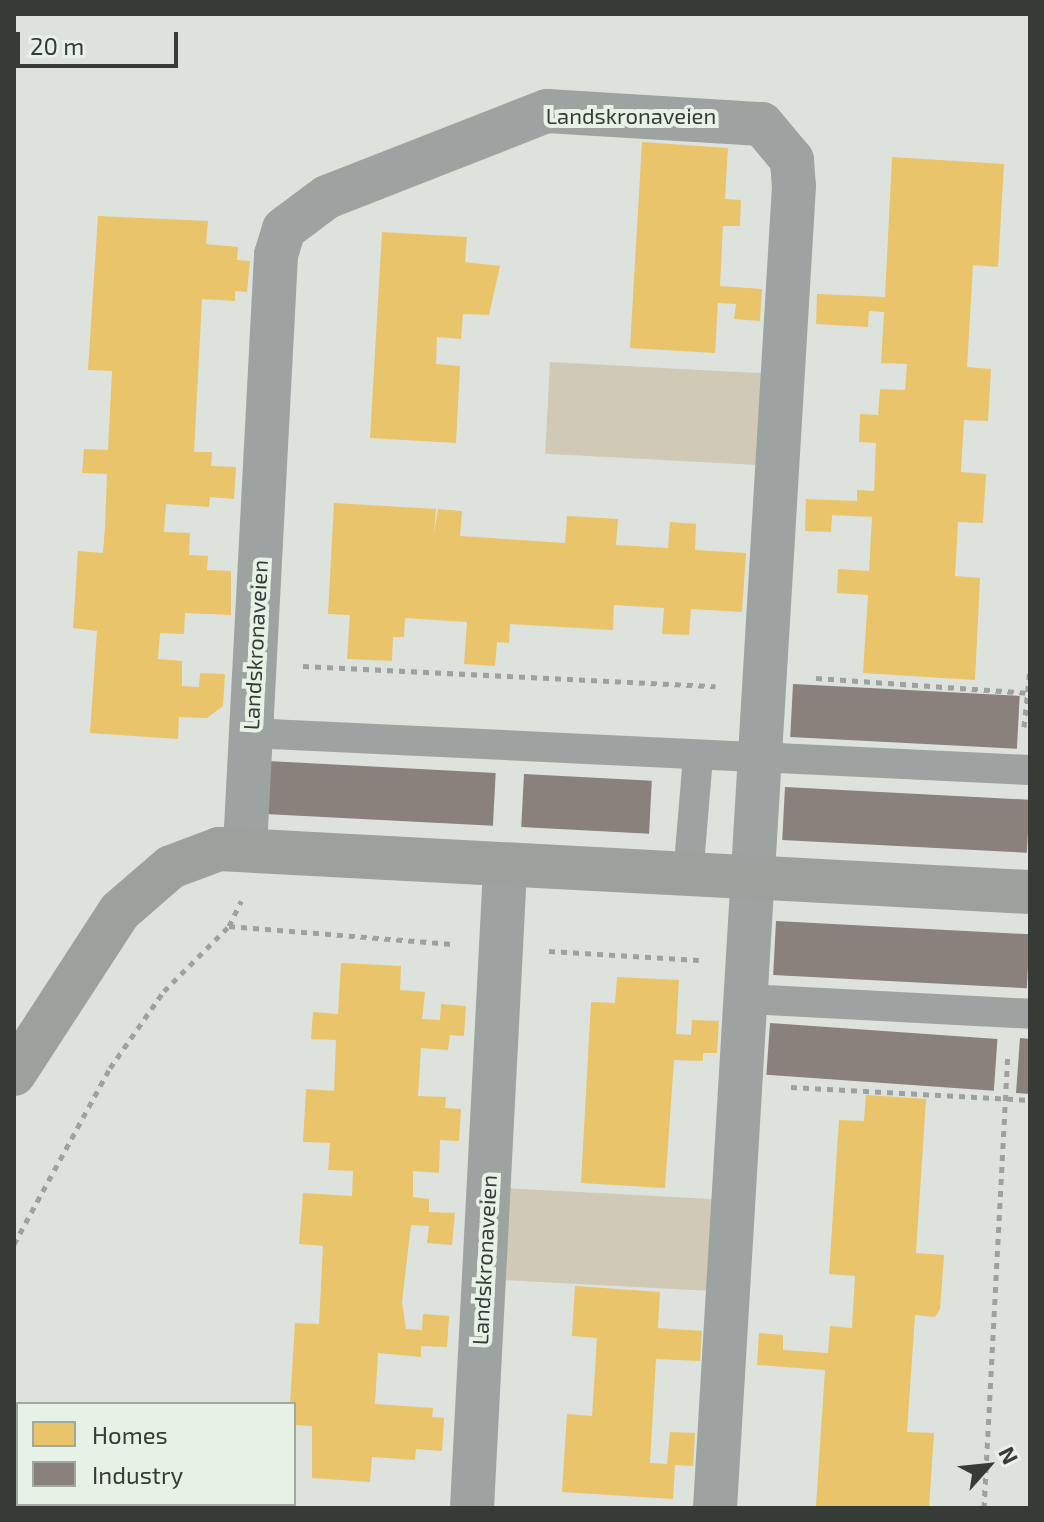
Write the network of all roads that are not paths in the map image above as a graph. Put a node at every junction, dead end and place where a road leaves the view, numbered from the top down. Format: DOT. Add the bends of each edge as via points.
graph roads {
  1 [pos="250,733"];
  2 [pos="698,757"];
  3 [pos="759,759"];
  4 [pos="1024,770"];
  5 [pos="245,847"];
  6 [pos="505,869"];
  7 [pos="688,876"];
  8 [pos="754,878"];
  9 [pos="1030,892"];
  10 [pos="747,999"];
  11 [pos="1020,1013"];
  12 [pos="14,1074"];
  13 [pos="472,1508"];
  14 [pos="715,1508"];
  1 -- 2 [label="lane"];
  1 -- 3 [label="street, Landskronaveien" via="276,255 284,229 327,197 547,111 739,117 762,124 792,160"];
  1 -- 5 [label="street, Landskronaveien"];
  2 -- 3 [label="lane"];
  2 -- 7 [label="lane"];
  3 -- 4 [label="lane"];
  3 -- 8 [label="street, Landskronaveien"];
  5 -- 6 [label="street"];
  5 -- 12 [label="street" via="171,867 120,911"];
  6 -- 7 [label="street"];
  6 -- 13 [label="street, Landskronaveien"];
  7 -- 8 [label="street"];
  8 -- 9 [label="street"];
  8 -- 10 [label="street, Landskronaveien"];
  10 -- 11 [label="lane"];
  10 -- 14 [label="street, Landskronaveien"];
}
